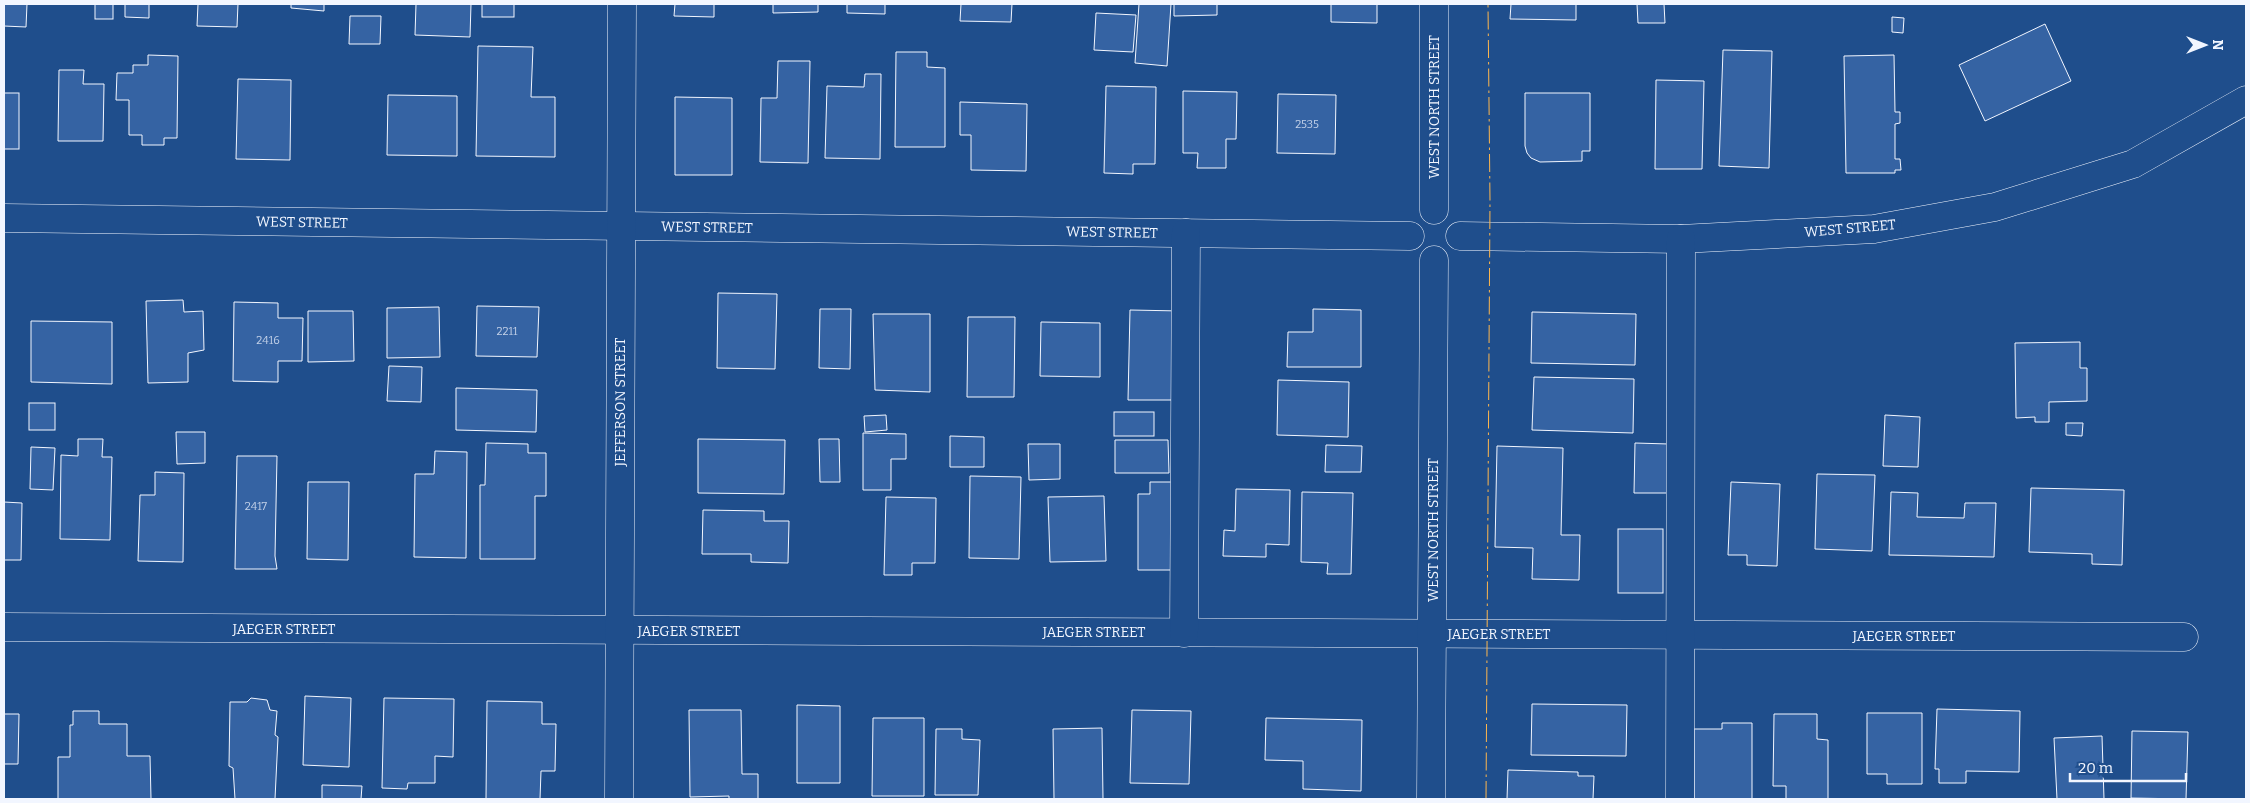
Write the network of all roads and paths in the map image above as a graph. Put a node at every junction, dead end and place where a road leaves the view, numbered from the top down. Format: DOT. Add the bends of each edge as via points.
graph roads {
  1 [pos="622,4"];
  2 [pos="1434,4"];
  3 [pos="2246,100"];
  4 [pos="1434,210"];
  5 [pos="4,218"];
  6 [pos="621,226"];
  7 [pos="1186,233"];
  8 [pos="1410,236"];
  9 [pos="1460,236"];
  10 [pos="1681,239"];
  11 [pos="1434,260"];
  12 [pos="4,628"];
  13 [pos="620,630"];
  14 [pos="1184,633"];
  15 [pos="1432,634"];
  16 [pos="1680,635"];
  17 [pos="2184,637"];
  18 [pos="619,799"];
  19 [pos="1432,799"];
  20 [pos="1680,799"];
  1 -- 6 [label="street, JEFFERSON STREET"];
  2 -- 4 [label="street, WEST NORTH STREET"];
  3 -- 10 [label="street, WEST STREET" via="2133,164 1995,207 1874,229"];
  4 -- 8 [label="street" via="1420,214 1414,221"];
  4 -- 9 [label="street" via="1451,215"];
  5 -- 6 [label="street, WEST STREET"];
  6 -- 7 [label="street, WEST STREET"];
  6 -- 13 [label="street, JEFFERSON STREET"];
  7 -- 8 [label="street, WEST STREET"];
  7 -- 14 [label="street"];
  8 -- 11 [label="street" via="1417,252"];
  9 -- 10 [label="street, WEST STREET"];
  9 -- 11 [label="street" via="1454,251"];
  10 -- 16 [label="street"];
  11 -- 15 [label="street, WEST NORTH STREET"];
  12 -- 13 [label="street, JAEGER STREET"];
  13 -- 14 [label="street, JAEGER STREET"];
  13 -- 18 [label="street, JEFFERSON STREET"];
  14 -- 15 [label="street, JAEGER STREET"];
  15 -- 16 [label="street, JAEGER STREET"];
  15 -- 19 [label="street, WEST NORTH STREET"];
  16 -- 17 [label="street, JAEGER STREET"];
  16 -- 20 [label="street"];
}
